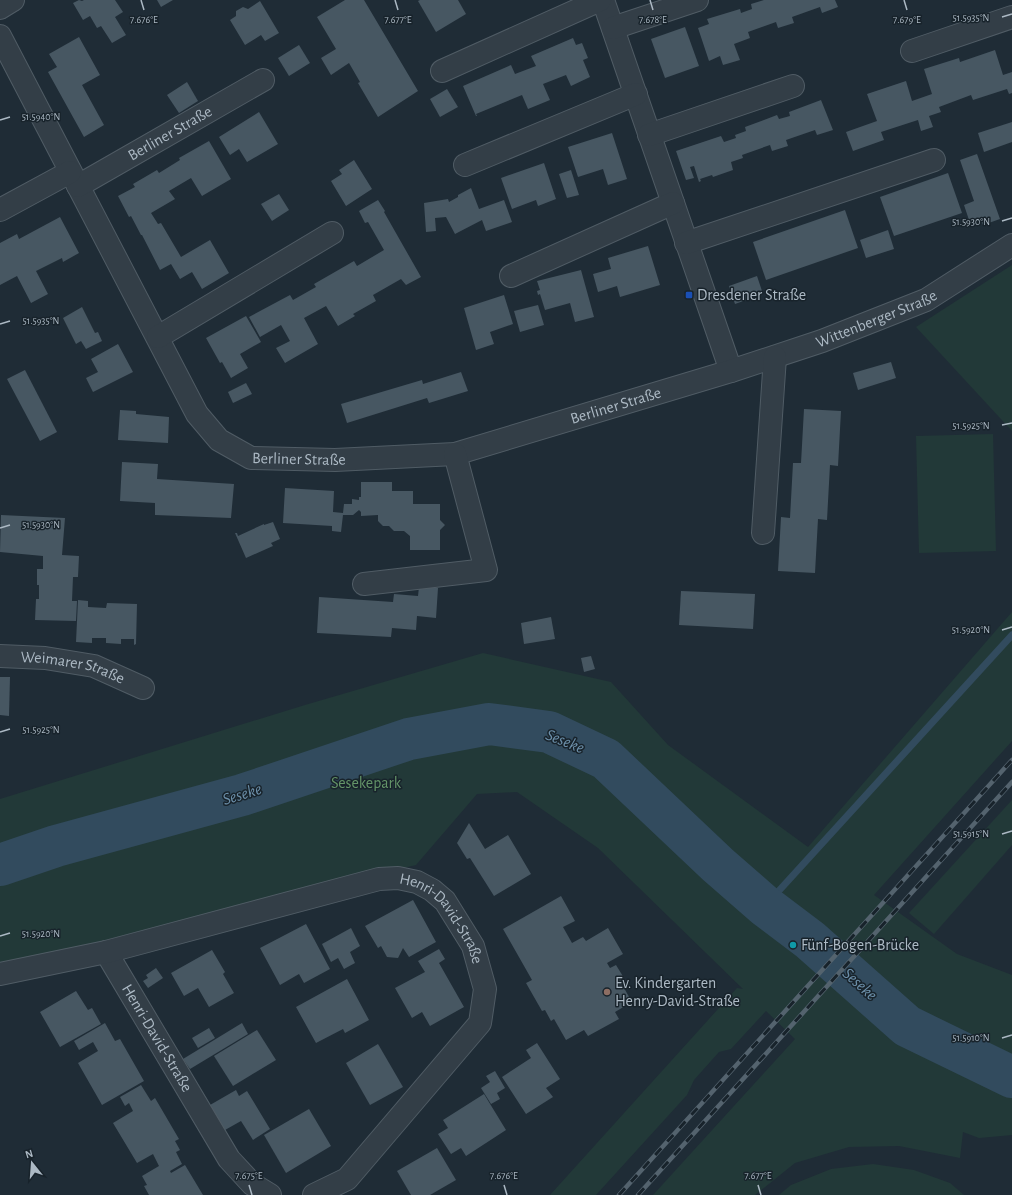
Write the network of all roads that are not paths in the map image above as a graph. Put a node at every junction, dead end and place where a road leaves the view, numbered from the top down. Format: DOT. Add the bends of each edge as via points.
graph roads {
  1 [pos="13,0"];
  2 [pos="600,0"];
  3 [pos="603,0"];
  4 [pos="697,0"];
  5 [pos="0,8"];
  6 [pos="1012,16"];
  7 [pos="613,28"];
  8 [pos="0,36"];
  9 [pos="912,50"];
  10 [pos="442,71"];
  11 [pos="263,80"];
  12 [pos="793,86"];
  13 [pos="636,94"];
  14 [pos="649,135"];
  15 [pos="934,160"];
  16 [pos="465,165"];
  17 [pos="74,179"];
  18 [pos="673,203"];
  19 [pos="0,210"];
  20 [pos="332,233"];
  21 [pos="686,243"];
  22 [pos="1012,245"];
  23 [pos="511,276"];
  24 [pos="158,337"];
  25 [pos="775,357"];
  26 [pos="730,371"];
  27 [pos="455,454"];
  28 [pos="762,533"];
  29 [pos="364,584"];
  30 [pos="0,656"];
  31 [pos="143,688"];
  32 [pos="106,952"];
  33 [pos="0,974"];
  34 [pos="270,1195"];
  35 [pos="314,1195"];
  1 -- 5 [label="street"];
  2 -- 10 [label="street"];
  3 -- 7 [label="street"];
  4 -- 7 [label="street"];
  6 -- 9 [label="street"];
  7 -- 13 [label="street"];
  8 -- 17 [label="street, Berliner Straße"];
  11 -- 17 [label="street, Berliner Straße"];
  12 -- 14 [label="street"];
  13 -- 14 [label="street"];
  13 -- 16 [label="street"];
  14 -- 18 [label="street"];
  15 -- 21 [label="street"];
  17 -- 19 [label="street"];
  17 -- 24 [label="street, Berliner Straße"];
  18 -- 21 [label="street"];
  18 -- 23 [label="street"];
  20 -- 24 [label="street"];
  21 -- 26 [label="street"];
  22 -- 25 [label="street, Wittenberger Straße" via="926,300"];
  24 -- 27 [label="street, Berliner Straße" via="197,414 219,440 251,458 334,460"];
  25 -- 26 [label="street, Wittenberger Straße"];
  25 -- 28 [label="street"];
  26 -- 27 [label="street, Berliner Straße"];
  27 -- 29 [label="street" via="486,570"];
  30 -- 31 [label="street, Weimarer Straße" via="45,658 94,666"];
  32 -- 33 [label="street, Henri-David-Straße"];
  32 -- 34 [label="street, Henri-David-Straße" via="229,1159 252,1184"];
  32 -- 35 [label="street, Henri-David-Straße" via="378,879 398,878 417,882 445,901 473,946 485,989 480,1023 347,1179"];
}
